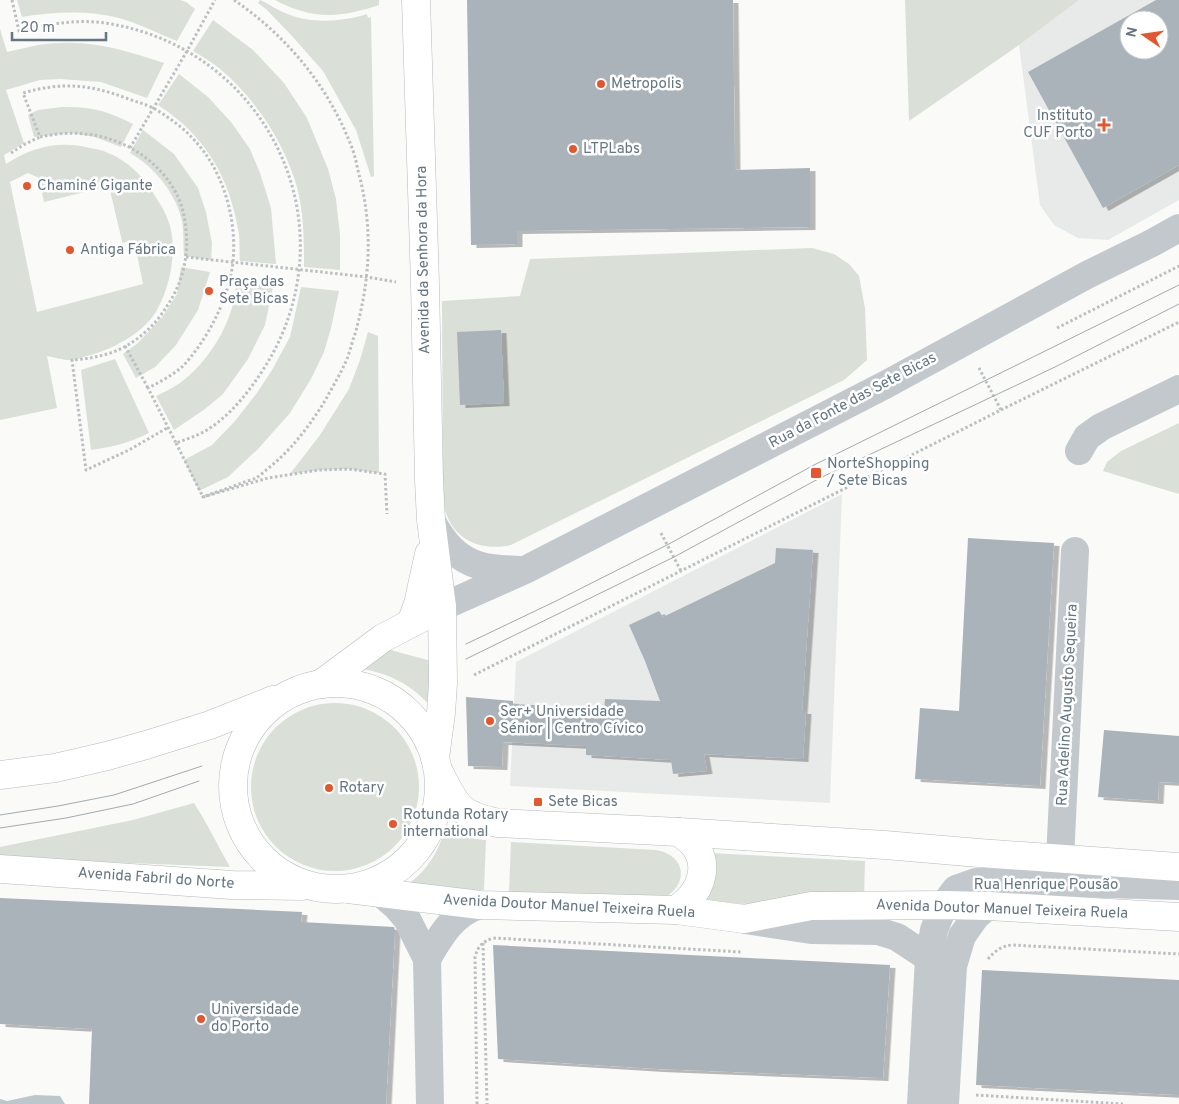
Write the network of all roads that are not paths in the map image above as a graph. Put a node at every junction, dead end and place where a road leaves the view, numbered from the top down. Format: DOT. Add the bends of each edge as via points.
graph roads {
  1 [pos="416,0"];
  2 [pos="1179,228"];
  3 [pos="1179,389"];
  4 [pos="1079,451"];
  5 [pos="431,520"];
  6 [pos="1075,551"];
  7 [pos="525,570"];
  8 [pos="442,607"];
  9 [pos="411,623"];
  10 [pos="321,684"];
  11 [pos="291,693"];
  12 [pos="437,765"];
  13 [pos="0,775"];
  14 [pos="679,832"];
  15 [pos="1060,859"];
  16 [pos="1179,867"];
  17 [pos="0,869"];
  18 [pos="1179,886"];
  19 [pos="311,887"];
  20 [pos="348,889"];
  21 [pos="382,894"];
  22 [pos="480,905"];
  23 [pos="944,905"];
  24 [pos="988,906"];
  25 [pos="676,910"];
  26 [pos="1179,917"];
  27 [pos="744,919"];
  28 [pos="929,958"];
  29 [pos="427,959"];
  30 [pos="430,1104"];
  31 [pos="921,1104"];
  32 [pos="945,1104"];
  1 -- 5 [label="main road, Avenida da Senhora da Hora"];
  2 -- 7 [label="street, Rua da Fonte das Sete Bicas" via="886,386"];
  3 -- 4 [label="street" via="1102,427 1088,437"];
  5 -- 7 [label="street" via="447,545 465,560 481,566"];
  5 -- 8 [label="main road, Avenida da Senhora da Hora"];
  5 -- 9 [label="main road, Avenida da Senhora da Hora" via="429,553"];
  6 -- 15 [label="street, Rua Adelino Augusto Sequeira"];
  7 -- 8 [label="street, Rua da Fonte das Sete Bicas"];
  8 -- 9 [label="main road, Rua da Fonte das Sete Bicas"];
  8 -- 12 [label="main road, Avenida da Senhora da Hora" via="443,683"];
  9 -- 10 [label="main road, Rua da Fonte das Sete Bicas" via="383,638"];
  10 -- 11 [label="main road"];
  10 -- 12 [label="main road" via="352,684 381,694 406,711 425,736"];
  11 -- 13 [label="main road" via="210,725 146,745 55,768"];
  11 -- 19 [label="main road" via="265,711 246,736 235,766 233,797 241,828 258,855 282,875"];
  12 -- 14 [label="main road" via="457,805 468,814 485,820"];
  12 -- 20 [label="main road" via="438,799 428,832 409,860 381,880"];
  14 -- 15 [label="main road" via="885,844"];
  14 -- 25 [label="main road" via="702,857 703,871 699,886"];
  15 -- 16 [label="main road"];
  17 -- 19 [label="main road, Avenida Fabril do Norte" via="232,885"];
  18 -- 23 [label="street, Rua Henrique Pousão" via="976,882 956,889"];
  19 -- 20 [label="main road"];
  20 -- 21 [label="main road, Avenida Doutor Manuel Teixeira Ruela"];
  21 -- 22 [label="main road, Avenida Doutor Manuel Teixeira Ruela"];
  21 -- 29 [label="street" via="406,920"];
  22 -- 25 [label="main road, Avenida Doutor Manuel Teixeira Ruela"];
  22 -- 29 [label="street" via="455,918"];
  23 -- 24 [label="main road, Avenida Doutor Manuel Teixeira Ruela"];
  23 -- 27 [label="main road, Avenida Doutor Manuel Teixeira Ruela" via="811,906"];
  23 -- 28 [label="street, Rua Henrique Pousão" via="934,930"];
  24 -- 26 [label="main road, Avenida Doutor Manuel Teixeira Ruela"];
  24 -- 32 [label="street, Rua Henrique Pousão" via="976,916 962,936 953,966"];
  25 -- 27 [label="main road, Avenida Doutor Manuel Teixeira Ruela"];
  27 -- 28 [label="street" via="811,930 878,931 897,937"];
  28 -- 31 [label="street, Rua Henrique Pousão"];
  29 -- 30 [label="street"];
}
